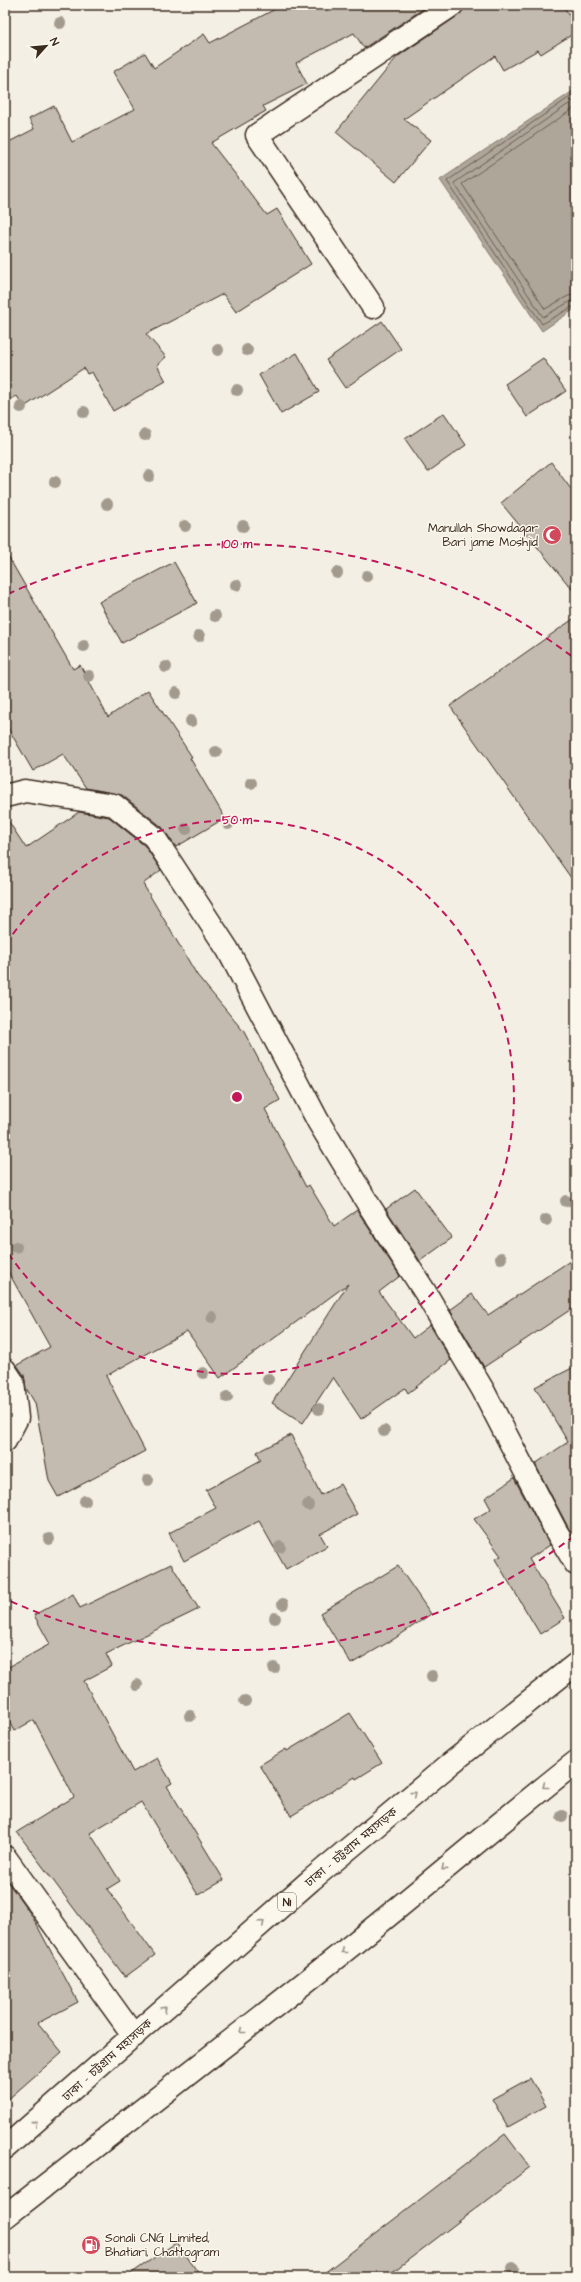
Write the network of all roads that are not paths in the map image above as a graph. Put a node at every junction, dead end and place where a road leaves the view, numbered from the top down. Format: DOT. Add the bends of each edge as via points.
graph roads {
  1 [pos="452,5"];
  2 [pos="373,307"];
  3 [pos="5,796"];
  4 [pos="5,1370"];
  5 [pos="5,1441"];
  6 [pos="576,1564"];
  7 [pos="576,1664"];
  8 [pos="576,1762"];
  9 [pos="5,1857"];
  10 [pos="134,2036"];
  11 [pos="5,2148"];
  12 [pos="5,2217"];
  1 -- 2 [label="main road" via="257,135"];
  3 -- 6 [label="main road" via="25,791 114,804 154,837 228,950 318,1121 426,1292 484,1390 556,1531"];
  4 -- 5 [label="main road" via="13,1382 17,1418"];
  10 -- 7 [label="main road, ঢাকা - চট্টগ্রাম মহাসড়ক / N1, one-way" via="311,1880 450,1764"];
  8 -- 12 [label="main road, one-way" via="358,1940"];
  9 -- 10 [label="main road"];
  11 -- 10 [label="main road, ঢাকা - চট্টগ্রাম মহাসড়ক / N1, one-way"];
}
